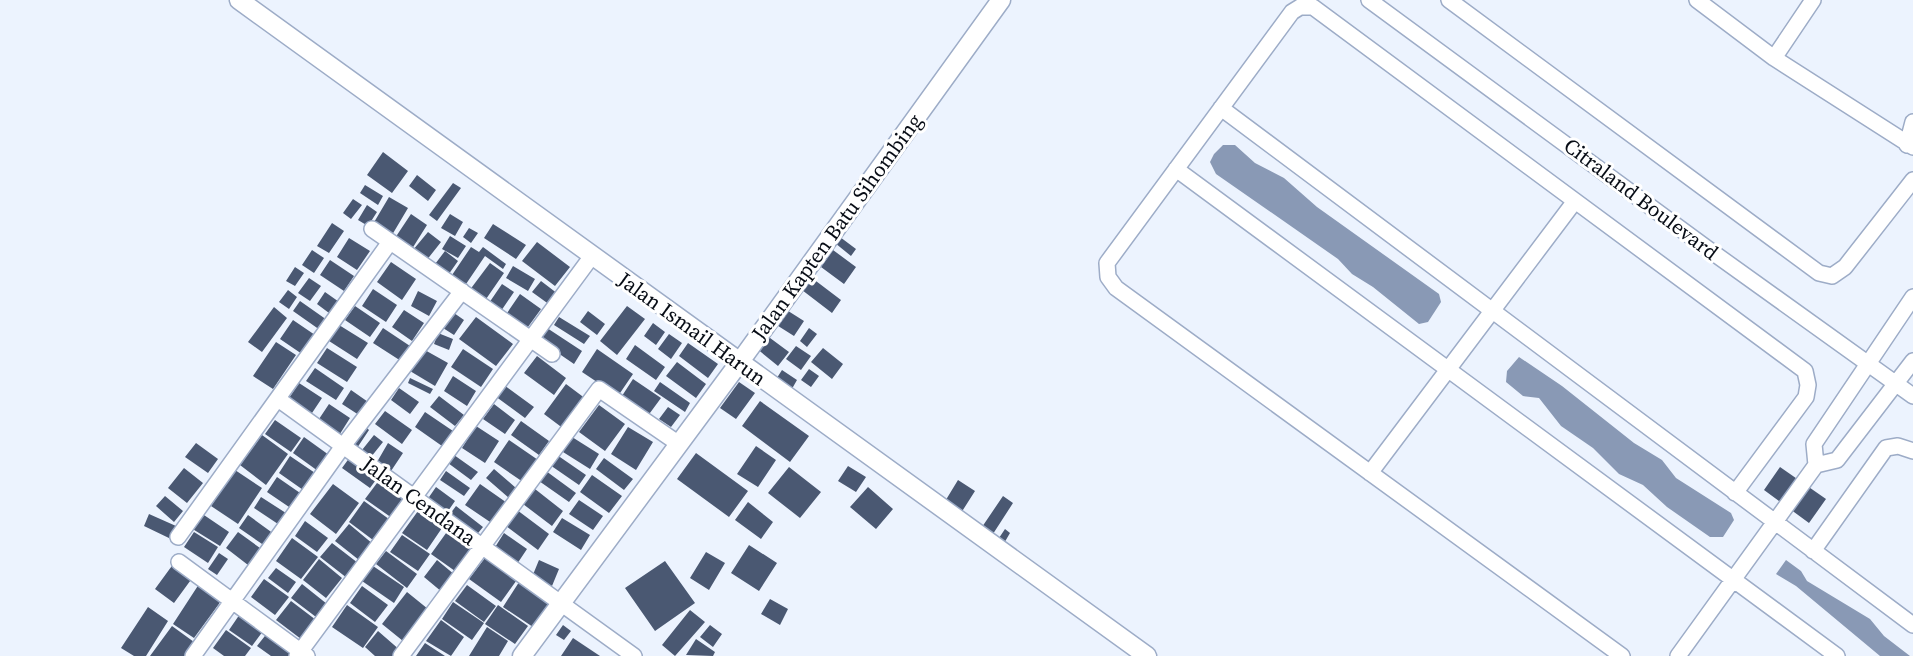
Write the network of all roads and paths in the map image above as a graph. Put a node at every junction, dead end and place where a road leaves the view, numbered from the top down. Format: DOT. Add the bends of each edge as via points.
graph roads {
  1 [pos="239,0"];
  2 [pos="1001,0"];
  3 [pos="1370,0"];
  4 [pos="1449,0"];
  5 [pos="1697,0"];
  6 [pos="1813,0"];
  7 [pos="1774,58"];
  8 [pos="1221,108"];
  9 [pos="1913,122"];
  10 [pos="1910,146"];
  11 [pos="1176,169"];
  12 [pos="1913,180"];
  13 [pos="1575,201"];
  14 [pos="372,229"];
  15 [pos="390,242"];
  16 [pos="592,256"];
  17 [pos="462,291"];
  18 [pos="1913,297"];
  19 [pos="1492,311"];
  20 [pos="532,340"];
  21 [pos="552,354"];
  22 [pos="1913,361"];
  23 [pos="739,363"];
  24 [pos="1870,363"];
  25 [pos="1448,369"];
  26 [pos="1894,382"];
  27 [pos="1913,396"];
  28 [pos="278,399"];
  29 [pos="679,444"];
  30 [pos="343,446"];
  31 [pos="1913,451"];
  32 [pos="1816,465"];
  33 [pos="1370,473"];
  34 [pos="1735,493"];
  35 [pos="415,498"];
  36 [pos="1774,522"];
  37 [pos="178,537"];
  38 [pos="482,546"];
  39 [pos="1813,551"];
  40 [pos="179,562"];
  41 [pos="1734,578"];
  42 [pos="234,602"];
  43 [pos="561,603"];
  44 [pos="1913,625"];
  45 [pos="302,654"];
  46 [pos="193,656"];
  47 [pos="401,656"];
  48 [pos="522,656"];
  49 [pos="634,656"];
  50 [pos="1147,656"];
  51 [pos="1622,656"];
  52 [pos="1678,656"];
  53 [pos="1837,656"];
  1 -- 16 [label="street, Jalan Ismail Harun"];
  2 -- 23 [label="street, Jalan Kapten Batu Sihombing"];
  3 -- 24 [label="street, Citraland Boulevard"];
  4 -- 12 [label="street" via="1819,273 1832,276 1845,267"];
  5 -- 7 [label="street"];
  6 -- 7 [label="street"];
  7 -- 10 [label="street"];
  8 -- 11 [label="street"];
  8 -- 13 [label="street" via="1292,12 1300,7 1313,8"];
  8 -- 19 [label="street"];
  9 -- 10 [label="street"];
  11 -- 25 [label="street"];
  11 -- 33 [label="street" via="1107,263 1108,277 1116,288"];
  13 -- 19 [label="street"];
  13 -- 34 [label="street" via="1804,372 1809,385 1806,398"];
  14 -- 15 [label="street"];
  15 -- 17 [label="street"];
  15 -- 28 [label="street"];
  16 -- 20 [label="street"];
  16 -- 23 [label="street, Jalan Ismail Harun"];
  17 -- 20 [label="street"];
  17 -- 30 [label="street"];
  18 -- 24 [label="street"];
  19 -- 25 [label="street"];
  19 -- 34 [label="street"];
  20 -- 21 [label="street"];
  20 -- 35 [label="street"];
  22 -- 26 [label="street"];
  23 -- 29 [label="street, Jalan Kapten Batu Sihombing"];
  23 -- 50 [label="street, Jalan Ismail Harun"];
  24 -- 26 [label="street, Citraland Boulevard"];
  24 -- 32 [label="street" via="1814,444"];
  25 -- 33 [label="street"];
  25 -- 41 [label="street"];
  26 -- 27 [label="street, Citraland Boulevard"];
  26 -- 32 [label="street" via="1837,460"];
  28 -- 30 [label="street, Jalan Cendana"];
  28 -- 37 [label="street"];
  29 -- 38 [label="street" via="599,389"];
  29 -- 43 [label="street, Jalan Kapten Batu Sihombing"];
  30 -- 35 [label="street, Jalan Cendana"];
  30 -- 42 [label="street"];
  31 -- 39 [label="street" via="1898,446 1886,448"];
  32 -- 36 [label="street"];
  33 -- 51 [label="street"];
  34 -- 36 [label="street"];
  35 -- 38 [label="street, Jalan Cendana"];
  35 -- 45 [label="street"];
  36 -- 39 [label="street"];
  36 -- 41 [label="street"];
  38 -- 43 [label="street, Jalan Cendana"];
  38 -- 47 [label="street"];
  39 -- 44 [label="street"];
  40 -- 42 [label="street"];
  41 -- 52 [label="street"];
  41 -- 53 [label="street"];
  42 -- 45 [label="street"];
  42 -- 46 [label="street"];
  43 -- 48 [label="street, Jalan Kapten Batu Sihombing"];
  43 -- 49 [label="street, Jalan Cendana"];
}
